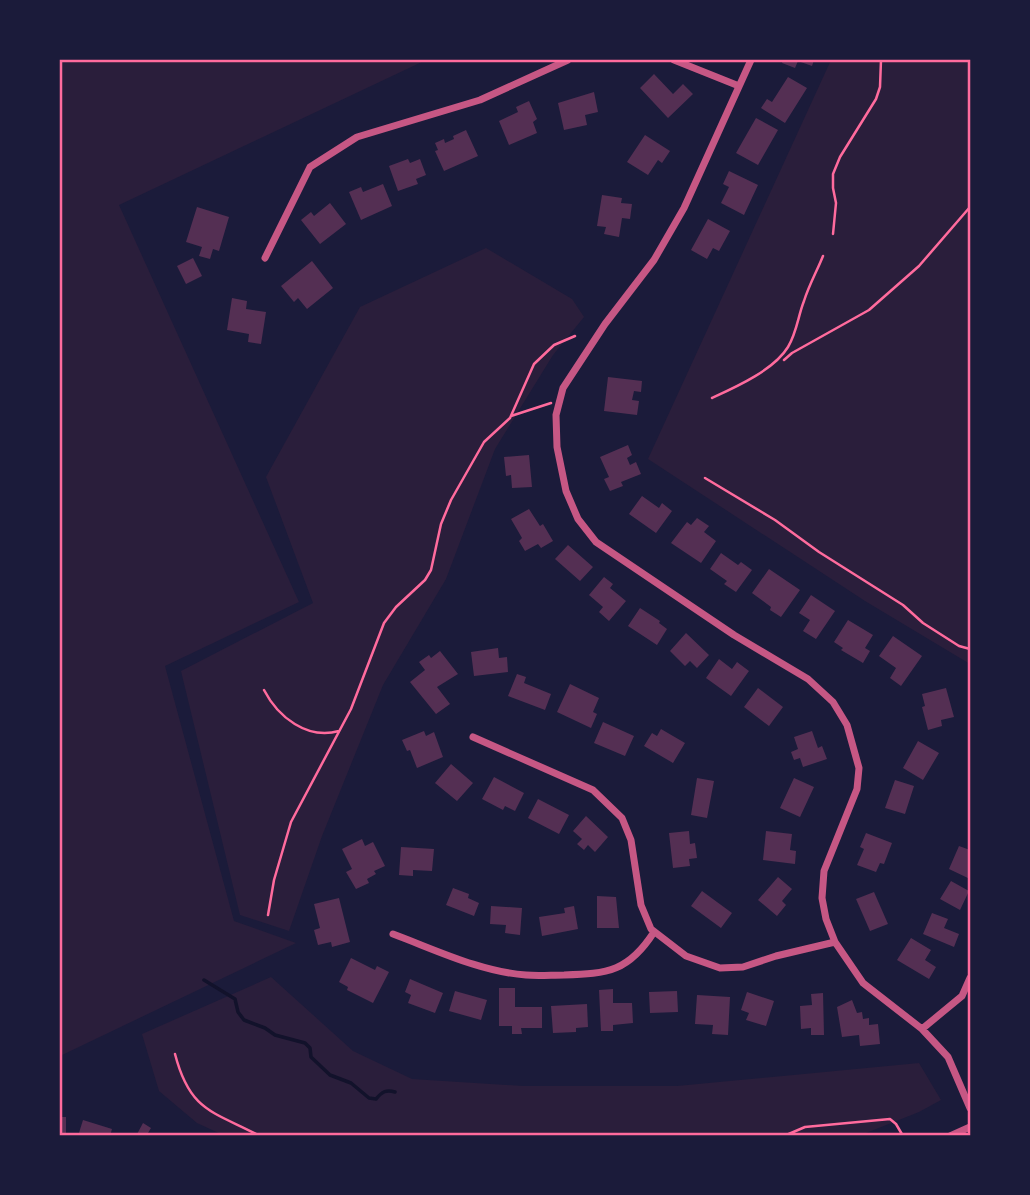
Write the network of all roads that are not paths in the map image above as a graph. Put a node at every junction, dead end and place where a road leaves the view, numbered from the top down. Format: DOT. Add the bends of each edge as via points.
graph roads {
  1 [pos="568,60"];
  2 [pos="674,60"];
  3 [pos="751,60"];
  4 [pos="739,86"];
  5 [pos="265,258"];
  6 [pos="474,737"];
  7 [pos="654,932"];
  8 [pos="393,934"];
  9 [pos="835,942"];
  10 [pos="971,978"];
  11 [pos="922,1029"];
  12 [pos="971,1108"];
  13 [pos="971,1126"];
  14 [pos="950,1136"];
  1 -- 5 [label="street" via="480,100 357,137 310,167"];
  2 -- 4 [label="street"];
  3 -- 4 [label="street"];
  4 -- 9 [label="street" via="684,208 564,388 556,415 557,447 566,491 578,519 596,542 808,679 833,702 847,725 859,768 857,789 824,871 822,898"];
  6 -- 7 [label="street" via="593,790 622,818 631,840 641,905"];
  7 -- 8 [label="street" via="641,952 616,968 596,974 525,975 479,965"];
  7 -- 9 [label="street" via="687,956 720,968 743,967"];
  9 -- 11 [label="street" via="863,983"];
  10 -- 11 [label="street" via="962,996"];
  11 -- 12 [label="street" via="948,1057"];
  13 -- 14 [label="street"];
}
